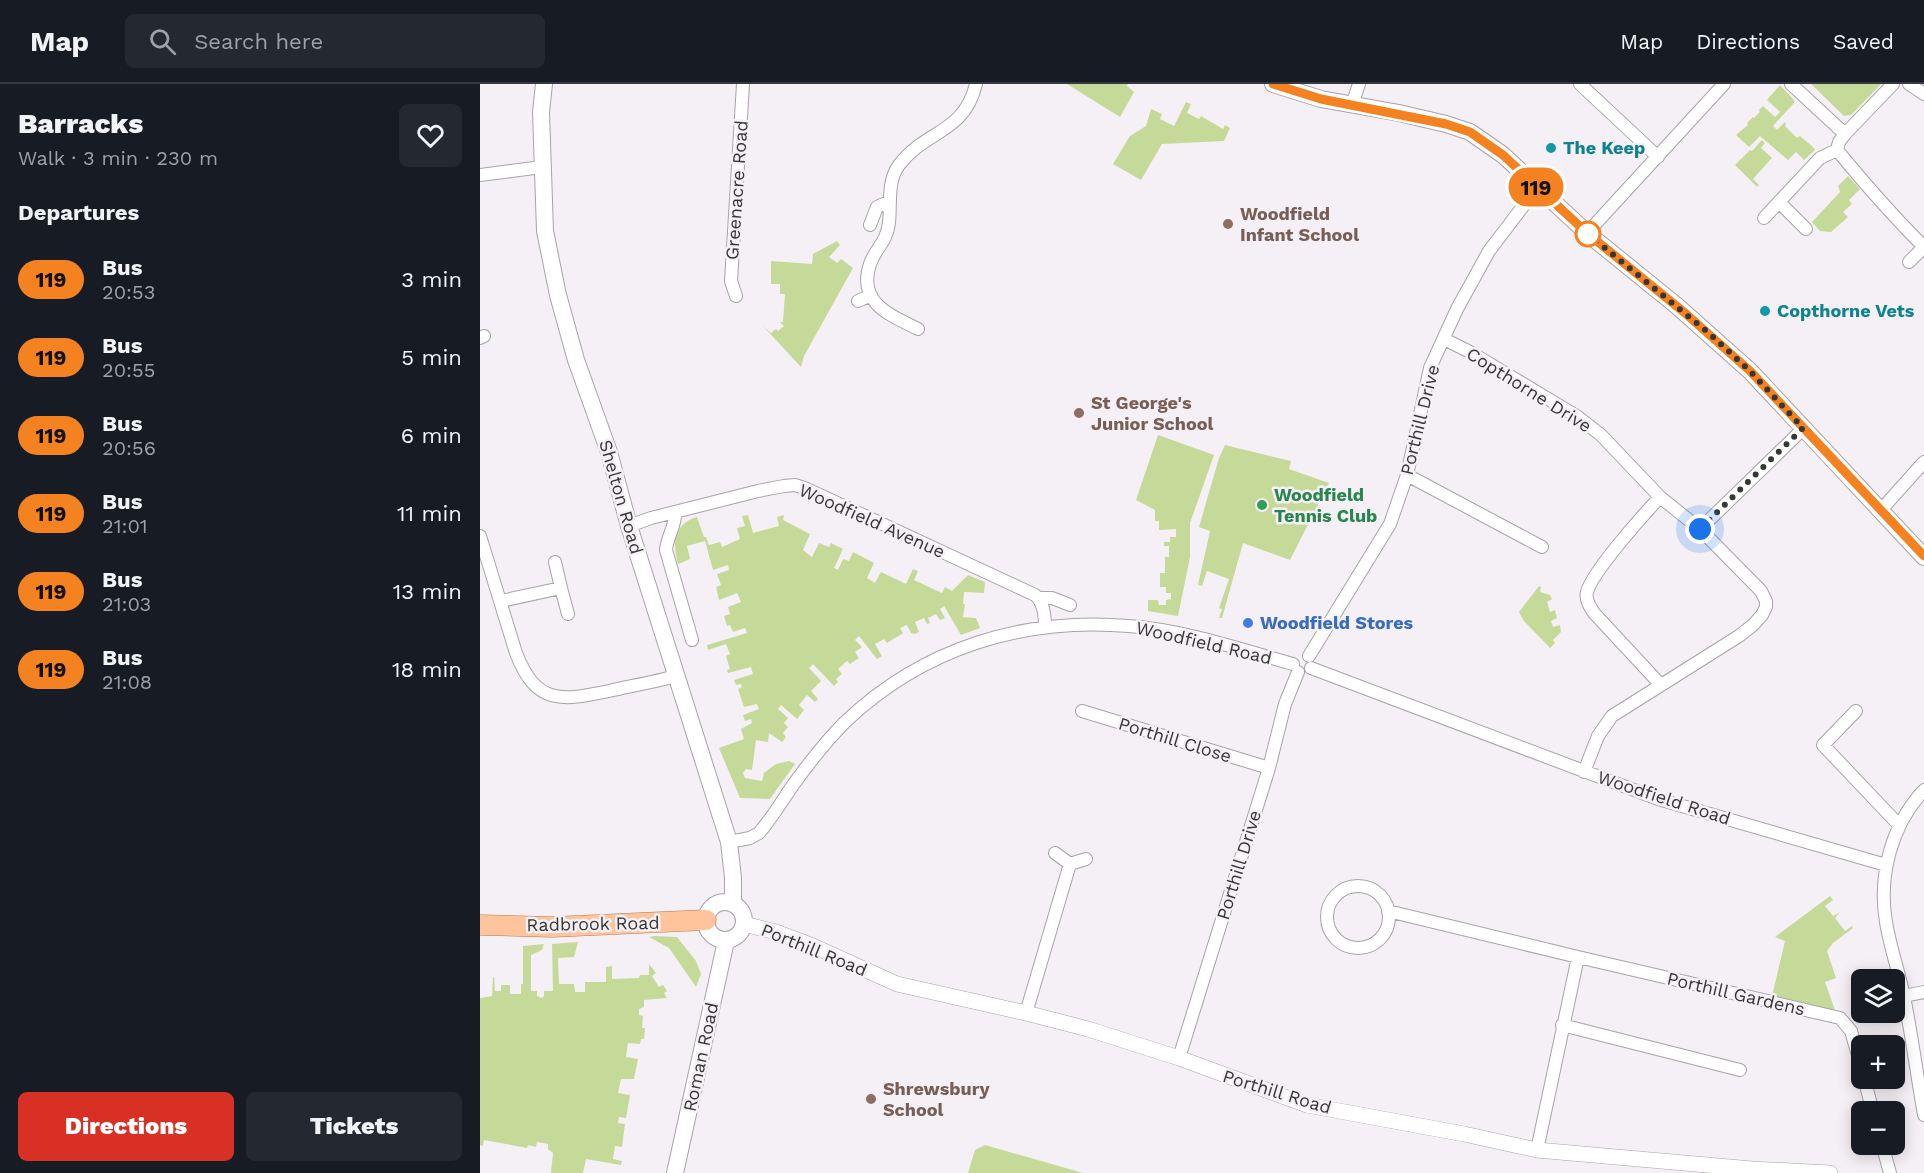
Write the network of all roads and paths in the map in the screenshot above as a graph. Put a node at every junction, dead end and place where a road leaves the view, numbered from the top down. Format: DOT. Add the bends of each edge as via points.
graph roads {
  1 [pos="544,84"];
  2 [pos="743,84"];
  3 [pos="976,84"];
  4 [pos="1273,84"];
  5 [pos="1359,84"];
  6 [pos="1580,84"];
  7 [pos="1724,84"];
  8 [pos="1791,84"];
  9 [pos="1893,84"];
  10 [pos="1909,84"];
  11 [pos="1924,94"];
  12 [pos="1352,105"];
  13 [pos="1845,134"];
  14 [pos="1837,150"];
  15 [pos="1658,157"];
  16 [pos="542,167"];
  17 [pos="480,175"];
  18 [pos="1537,188"];
  19 [pos="890,201"];
  20 [pos="1780,202"];
  21 [pos="1764,218"];
  22 [pos="870,225"];
  23 [pos="1806,229"];
  24 [pos="1587,233"];
  25 [pos="1924,247"];
  26 [pos="1909,262"];
  27 [pos="871,295"];
  28 [pos="736,296"];
  29 [pos="858,301"];
  30 [pos="918,329"];
  31 [pos="1444,339"];
  32 [pos="1803,428"];
  33 [pos="1924,462"];
  34 [pos="1407,475"];
  35 [pos="1660,497"];
  36 [pos="1881,510"];
  37 [pos="675,513"];
  38 [pos="629,526"];
  39 [pos="1700,529"];
  40 [pos="480,536"];
  41 [pos="1542,547"];
  42 [pos="1924,556"];
  43 [pos="555,562"];
  44 [pos="561,588"];
  45 [pos="1040,598"];
  46 [pos="501,601"];
  47 [pos="1070,605"];
  48 [pos="568,614"];
  49 [pos="1045,627"];
  50 [pos="692,640"];
  51 [pos="1310,662"];
  52 [pos="1295,668"];
  53 [pos="676,676"];
  54 [pos="1660,684"];
  55 [pos="1082,711"];
  56 [pos="1856,711"];
  57 [pos="1269,768"];
  58 [pos="1584,772"];
  59 [pos="1924,790"];
  60 [pos="1899,825"];
  61 [pos="729,842"];
  62 [pos="1055,853"];
  63 [pos="1086,859"];
  64 [pos="1070,864"];
  65 [pos="1886,866"];
  66 [pos="733,904"];
  67 [pos="1388,911"];
  68 [pos="706,920"];
  69 [pos="744,924"];
  70 [pos="480,925"];
  71 [pos="726,941"];
  72 [pos="1578,957"];
  73 [pos="1897,969"];
  74 [pos="1924,992"];
  75 [pos="1905,996"];
  76 [pos="1905,1002"];
  77 [pos="1026,1013"];
  78 [pos="1563,1025"];
  79 [pos="1852,1035"];
  80 [pos="1179,1058"];
  81 [pos="1740,1070"];
  82 [pos="1924,1115"];
  83 [pos="1537,1150"];
  84 [pos="1885,1155"];
  85 [pos="675,1173"];
  86 [pos="1830,1173"];
  87 [pos="1890,1173"];
  1 -- 16 [label="main road, Shelton Road"];
  2 -- 28 [label="street, Greenacre Road" via="731,281"];
  3 -- 19 [label="street" via="972,101 958,119 911,151 898,166"];
  4 -- 12 [label="main road"];
  5 -- 12 [label="street"];
  6 -- 15 [label="street"];
  7 -- 15 [label="street"];
  8 -- 13 [label="street"];
  9 -- 13 [label="street"];
  10 -- 11 [label="street"];
  12 -- 18 [label="main road" via="1470,132 1503,155"];
  13 -- 14 [label="street"];
  14 -- 20 [label="street" via="1820,158"];
  14 -- 25 [label="street"];
  15 -- 24 [label="street"];
  16 -- 17 [label="street"];
  16 -- 38 [label="main road, Shelton Road" via="545,231 558,295"];
  18 -- 24 [label="main road"];
  18 -- 31 [label="street, Porthill Drive" via="1489,251"];
  19 -- 22 [label="street" via="877,207"];
  19 -- 27 [label="street" via="886,238 870,263 867,281"];
  20 -- 21 [label="street"];
  20 -- 23 [label="street"];
  24 -- 32 [label="main road" via="1710,334"];
  25 -- 26 [label="street"];
  27 -- 29 [label="street"];
  27 -- 30 [label="street" via="888,315"];
  31 -- 34 [label="street, Porthill Drive" via="1431,368"];
  31 -- 35 [label="street, Copthorne Drive" via="1578,417 1601,435"];
  32 -- 36 [label="main road"];
  32 -- 39 [label="street"];
  33 -- 36 [label="street"];
  34 -- 41 [label="street"];
  34 -- 51 [label="street, Porthill Drive" via="1390,524"];
  35 -- 39 [label="street, Copthorne Drive"];
  35 -- 54 [label="street" via="1622,541 1587,592 1594,613"];
  36 -- 42 [label="main road"];
  37 -- 38 [label="street, Woodfield Avenue"];
  37 -- 45 [label="street, Woodfield Avenue" via="795,485"];
  37 -- 50 [label="street" via="666,550"];
  38 -- 53 [label="main road, Shelton Road"];
  39 -- 54 [label="street, Copthorne Drive" via="1761,591 1766,607 1739,636"];
  40 -- 46 [label="street"];
  43 -- 44 [label="street"];
  44 -- 46 [label="street"];
  44 -- 48 [label="street"];
  45 -- 47 [label="street, Woodfield Avenue"];
  45 -- 49 [label="street"];
  46 -- 53 [label="street" via="523,671 532,684 547,694 571,698"];
  49 -- 52 [label="street, Woodfield Road" via="1110,625 1178,633"];
  49 -- 61 [label="street, Woodfield Road" via="960,648 897,681 850,718 820,749 759,833"];
  51 -- 52 [label="street" via="1306,672"];
  51 -- 52 [label="street" via="1304,654 1297,655"];
  51 -- 58 [label="street, Woodfield Road"];
  52 -- 57 [label="street, Porthill Drive"];
  53 -- 61 [label="main road, Shelton Road"];
  54 -- 58 [label="street, Copthorne Drive" via="1612,716 1598,736"];
  55 -- 57 [label="street, Porthill Close"];
  56 -- 60 [label="street" via="1823,745"];
  57 -- 80 [label="street, Porthill Drive"];
  58 -- 65 [label="street, Woodfield Road" via="1658,799"];
  59 -- 60 [label="street"];
  60 -- 65 [label="street"];
  61 -- 66 [label="main road, Shelton Road"];
  62 -- 64 [label="street"];
  63 -- 64 [label="street"];
  64 -- 77 [label="street"];
  65 -- 73 [label="street" via="1886,922"];
  66 -- 68 [label="main road" via="714,905"];
  66 -- 69 [label="main road" via="740,910"];
  67 -- 67 [label="street" via="1389,922 1381,937 1362,947 1340,942 1332,934 1327,919 1327,910 1338,893 1359,886 1382,897"];
  67 -- 72 [label="street, Porthill Gardens"];
  68 -- 70 [label="main road, Radbrook Road" via="552,927"];
  68 -- 71 [label="main road" via="708,931"];
  69 -- 71 [label="main road" via="740,934"];
  69 -- 77 [label="street, Porthill Road" via="806,943 897,984"];
  71 -- 85 [label="main road, Roman Road"];
  72 -- 78 [label="street"];
  72 -- 79 [label="street, Porthill Gardens" via="1840,1018"];
  74 -- 75 [label="street"];
  76 -- 82 [label="street"];
  77 -- 80 [label="street, Porthill Road"];
  78 -- 81 [label="street"];
  78 -- 83 [label="street"];
  80 -- 83 [label="street, Porthill Road" via="1307,1105"];
  83 -- 86 [label="street, Porthill Road"];
  84 -- 87 [label="street"];
}
